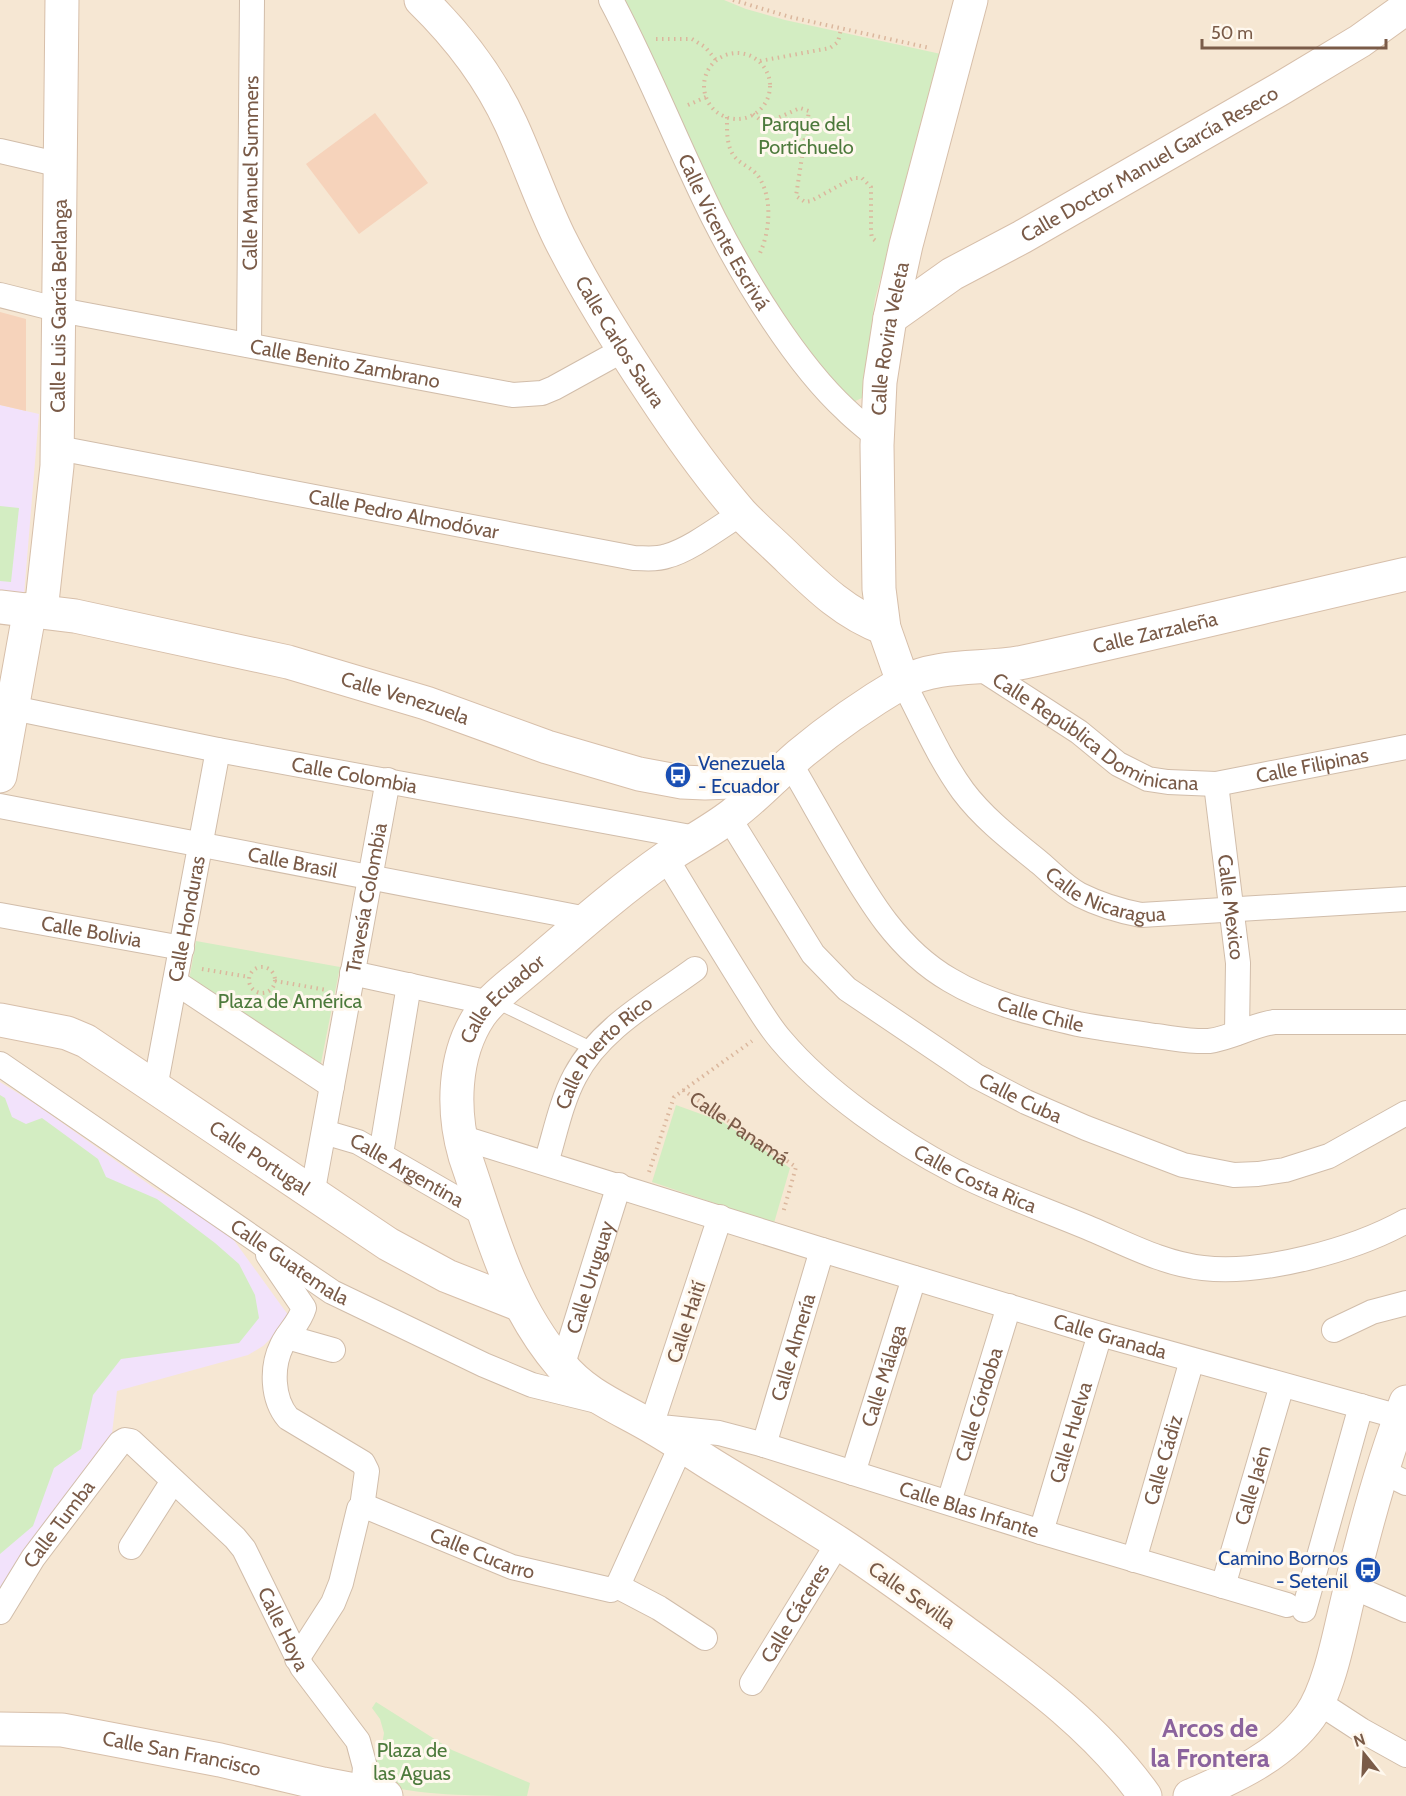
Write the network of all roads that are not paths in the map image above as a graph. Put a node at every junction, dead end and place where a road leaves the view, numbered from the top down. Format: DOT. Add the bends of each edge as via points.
graph roads {
  1 [pos="63,0"];
  2 [pos="252,0"];
  3 [pos="421,0"];
  4 [pos="611,0"];
  5 [pos="971,0"];
  6 [pos="1406,8"];
  7 [pos="0,151"];
  8 [pos="61,165"];
  9 [pos="0,295"];
  10 [pos="60,310"];
  11 [pos="890,318"];
  12 [pos="249,345"];
  13 [pos="623,350"];
  14 [pos="877,437"];
  15 [pos="58,448"];
  16 [pos="742,513"];
  17 [pos="1406,573"];
  18 [pos="24,609"];
  19 [pos="884,628"];
  20 [pos="980,668"];
  21 [pos="903,681"];
  22 [pos="13,708"];
  23 [pos="1406,747"];
  24 [pos="218,750"];
  25 [pos="783,770"];
  26 [pos="0,776"];
  27 [pos="388,780"];
  28 [pos="1216,784"];
  29 [pos="0,806"];
  30 [pos="729,818"];
  31 [pos="696,838"];
  32 [pos="201,846"];
  33 [pos="666,858"];
  34 [pos="369,878"];
  35 [pos="1406,899"];
  36 [pos="1231,909"];
  37 [pos="0,915"];
  38 [pos="587,919"];
  39 [pos="179,965"];
  40 [pos="695,969"];
  41 [pos="350,983"];
  42 [pos="409,985"];
  43 [pos="491,1002"];
  44 [pos="0,1020"];
  45 [pos="1406,1022"];
  46 [pos="1237,1033"];
  47 [pos="593,1049"];
  48 [pos="0,1064"];
  49 [pos="332,1086"];
  50 [pos="155,1088"];
  51 [pos="1406,1113"];
  52 [pos="324,1132"];
  53 [pos="460,1137"];
  54 [pos="381,1154"];
  55 [pos="546,1163"];
  56 [pos="619,1185"];
  57 [pos="312,1195"];
  58 [pos="485,1215"];
  59 [pos="720,1217"];
  60 [pos="1406,1221"];
  61 [pos="263,1245"];
  62 [pos="822,1250"];
  63 [pos="914,1278"];
  64 [pos="1406,1303"];
  65 [pos="519,1304"];
  66 [pos="1009,1306"];
  67 [pos="1334,1330"];
  68 [pos="1100,1334"];
  69 [pos="287,1337"];
  70 [pos="333,1350"];
  71 [pos="1192,1360"];
  72 [pos="562,1367"];
  73 [pos="1282,1385"];
  74 [pos="607,1403"];
  75 [pos="1361,1406"];
  76 [pos="1403,1410"];
  77 [pos="651,1426"];
  78 [pos="125,1440"];
  79 [pos="764,1445"];
  80 [pos="681,1446"];
  81 [pos="853,1473"];
  82 [pos="1394,1477"];
  83 [pos="173,1481"];
  84 [pos="949,1502"];
  85 [pos="362,1507"];
  86 [pos="1041,1532"];
  87 [pos="838,1543"];
  88 [pos="131,1547"];
  89 [pos="1134,1560"];
  90 [pos="617,1586"];
  91 [pos="1223,1586"];
  92 [pos="1351,1586"];
  93 [pos="1406,1610"];
  94 [pos="0,1612"];
  95 [pos="705,1638"];
  96 [pos="297,1659"];
  97 [pos="752,1683"];
  98 [pos="1318,1702"];
  99 [pos="0,1729"];
  100 [pos="1406,1755"];
  101 [pos="375,1794"];
  102 [pos="1145,1796"];
  103 [pos="1190,1796"];
  1 -- 8 [label="street, Calle Luis García Berlanga"];
  2 -- 12 [label="street, Calle Manuel Summers"];
  3 -- 13 [label="street, Calle Carlos Saura" via="486,76 511,122 563,245"];
  4 -- 14 [label="street, Calle Vicente Escrivá" via="741,268 818,379 845,410"];
  5 -- 11 [label="street, Calle Rovira Veleta"];
  6 -- 11 [label="street, Calle Doctor Manuel García Reseco" via="1280,89 952,274"];
  7 -- 8 [label="street"];
  8 -- 10 [label="street, Calle Luis García Berlanga"];
  9 -- 10 [label="street, Calle Benito Zambrano"];
  10 -- 12 [label="street, Calle Benito Zambrano"];
  10 -- 15 [label="street, Calle Luis García Berlanga"];
  11 -- 14 [label="street, Calle Rovira Veleta"];
  12 -- 13 [label="street, Calle Benito Zambrano" via="513,395 542,393"];
  13 -- 16 [label="street, Calle Carlos Saura" via="684,441"];
  14 -- 19 [label="street, Calle Rovira Veleta" via="879,589"];
  15 -- 16 [label="street, Calle Pedro Almodóvar" via="634,558 668,556"];
  15 -- 18 [label="street, Calle Luis García Berlanga" via="56,485"];
  16 -- 19 [label="street, Calle Carlos Saura" via="843,608"];
  17 -- 20 [label="street, Calle Zarzaleña" via="1021,663"];
  18 -- 22 [label="street, Calle Luis García Berlanga"];
  18 -- 25 [label="street, Calle Venezuela" via="75,616 298,665 435,705 547,747 639,774 682,782 731,783"];
  19 -- 21 [label="street, Calle Rovira Veleta"];
  20 -- 21 [label="street, Calle Zarzaleña" via="932,671"];
  20 -- 28 [label="street, Calle República Dominicana" via="1063,721 1131,772 1168,782"];
  21 -- 25 [label="street, Calle Ecuador"];
  21 -- 36 [label="street, Calle Nicaragua" via="935,743 978,810 1077,893 1119,911 1141,915"];
  22 -- 24 [label="street, Calle Colombia"];
  22 -- 26 [label="street, Calle Luis García Berlanga"];
  23 -- 28 [label="street, Calle Filipinas"];
  24 -- 27 [label="street, Calle Colombia"];
  24 -- 32 [label="street, Calle Honduras"];
  25 -- 30 [label="street, Calle Ecuador"];
  25 -- 46 [label="street, Calle Chile" via="888,926 949,980 993,1000 1101,1029 1191,1041 1209,1041"];
  27 -- 31 [label="street, Calle Colombia"];
  27 -- 34 [label="street, Travesía Colombia"];
  28 -- 36 [label="street, Calle Mexico"];
  29 -- 32 [label="street, Calle Brasil"];
  30 -- 31 [label="street, Calle Ecuador"];
  30 -- 51 [label="street, Calle Cuba" via="813,954 847,989 976,1076 1026,1102 1183,1165 1234,1175 1285,1170 1329,1155"];
  31 -- 33 [label="street, Calle Ecuador"];
  32 -- 34 [label="street, Calle Brasil"];
  32 -- 39 [label="street, Calle Honduras"];
  33 -- 38 [label="street, Calle Ecuador"];
  33 -- 60 [label="street, Calle Costa Rica" via="771,1028 793,1053 865,1115 955,1172 1168,1261 1204,1269 1268,1266 1377,1236"];
  34 -- 38 [label="street, Calle Brasil"];
  34 -- 41 [label="street, Travesía Colombia"];
  35 -- 36 [label="street, Calle Nicaragua"];
  36 -- 46 [label="street, Calle Mexico" via="1238,963"];
  37 -- 39 [label="street, Calle Bolivia"];
  38 -- 43 [label="street, Calle Ecuador"];
  39 -- 49 [label="street"];
  39 -- 50 [label="street, Calle Honduras"];
  40 -- 47 [label="street, Calle Puerto Rico" via="613,1029"];
  41 -- 42 [label="street"];
  41 -- 49 [label="street, Travesía Colombia"];
  42 -- 43 [label="street"];
  42 -- 54 [label="street"];
  43 -- 47 [label="lane"];
  43 -- 53 [label="street, Calle Ecuador" via="472,1031 461,1068 457,1092"];
  44 -- 50 [label="street, Calle Portugal" via="77,1036"];
  45 -- 46 [label="street, Calle Chile" via="1274,1022"];
  47 -- 55 [label="street, Calle Puerto Rico" via="568,1092"];
  48 -- 61 [label="street, Calle Guatemala"];
  49 -- 52 [label="street, Travesía Colombia"];
  50 -- 57 [label="street, Calle Portugal"];
  52 -- 54 [label="street, Calle Argentina"];
  52 -- 57 [label="street, Travesía Colombia"];
  53 -- 55 [label="street"];
  53 -- 58 [label="street, Calle Ecuador"];
  54 -- 58 [label="street, Calle Argentina"];
  55 -- 56 [label="street"];
  56 -- 59 [label="street"];
  56 -- 72 [label="street, Calle Uruguay"];
  57 -- 65 [label="street, Calle Portugal" via="418,1261"];
  58 -- 65 [label="street, Calle Ecuador"];
  59 -- 62 [label="street"];
  59 -- 77 [label="street, Calle Haití"];
  61 -- 69 [label="street" via="304,1308"];
  61 -- 74 [label="street, Calle Guatemala" via="332,1292 484,1365 532,1385"];
  62 -- 63 [label="street, Calle Granada"];
  62 -- 79 [label="street, Calle Almería"];
  63 -- 66 [label="street, Calle Granada"];
  63 -- 81 [label="street, Calle Málaga"];
  64 -- 67 [label="street" via="1372,1312"];
  65 -- 72 [label="street, Calle Ecuador"];
  66 -- 68 [label="street, Calle Granada"];
  66 -- 84 [label="street, Calle Córdoba"];
  68 -- 71 [label="street, Calle Granada"];
  68 -- 86 [label="street, Calle Huelva"];
  69 -- 70 [label="street"];
  69 -- 85 [label="street" via="276,1368 275,1383 282,1411 363,1463 367,1471"];
  71 -- 73 [label="street, Calle Granada"];
  71 -- 89 [label="street, Calle Cádiz"];
  72 -- 74 [label="street, Calle Ecuador"];
  73 -- 75 [label="street, Calle Granada"];
  73 -- 91 [label="street, Calle Jaén"];
  74 -- 77 [label="street, Calle Ecuador"];
  75 -- 76 [label="street, Calle Granada"];
  75 -- 91 [label="street, Calle Blas Infante" via="1296,1607"];
  76 -- 82 [label="street"];
  77 -- 79 [label="street, Calle Blas Infante" via="719,1433"];
  77 -- 80 [label="street, Calle Sevilla"];
  78 -- 83 [label="street, Calle Hoya"];
  78 -- 94 [label="street, Calle Tumba" via="33,1557"];
  79 -- 81 [label="street, Calle Blas Infante"];
  80 -- 87 [label="street, Calle Sevilla"];
  80 -- 90 [label="street"];
  81 -- 84 [label="street, Calle Blas Infante"];
  82 -- 92 [label="street"];
  83 -- 88 [label="street"];
  83 -- 96 [label="street, Calle Hoya" via="244,1549"];
  84 -- 86 [label="street, Calle Blas Infante"];
  85 -- 90 [label="street, Calle Cucarro" via="512,1566 604,1590"];
  85 -- 96 [label="street" via="333,1604"];
  86 -- 89 [label="street, Calle Blas Infante"];
  87 -- 97 [label="street, Calle Cáceres"];
  87 -- 102 [label="street, Calle Sevilla" via="1054,1699 1114,1756"];
  89 -- 91 [label="street, Calle Blas Infante"];
  90 -- 95 [label="street"];
  92 -- 93 [label="street"];
  92 -- 98 [label="street"];
  96 -- 101 [label="street, Calle Hoya" via="358,1741"];
  98 -- 100 [label="street"];
  98 -- 103 [label="street" via="1300,1728 1274,1752"];
  99 -- 101 [label="street, Calle San Francisco" via="62,1730"];
}
